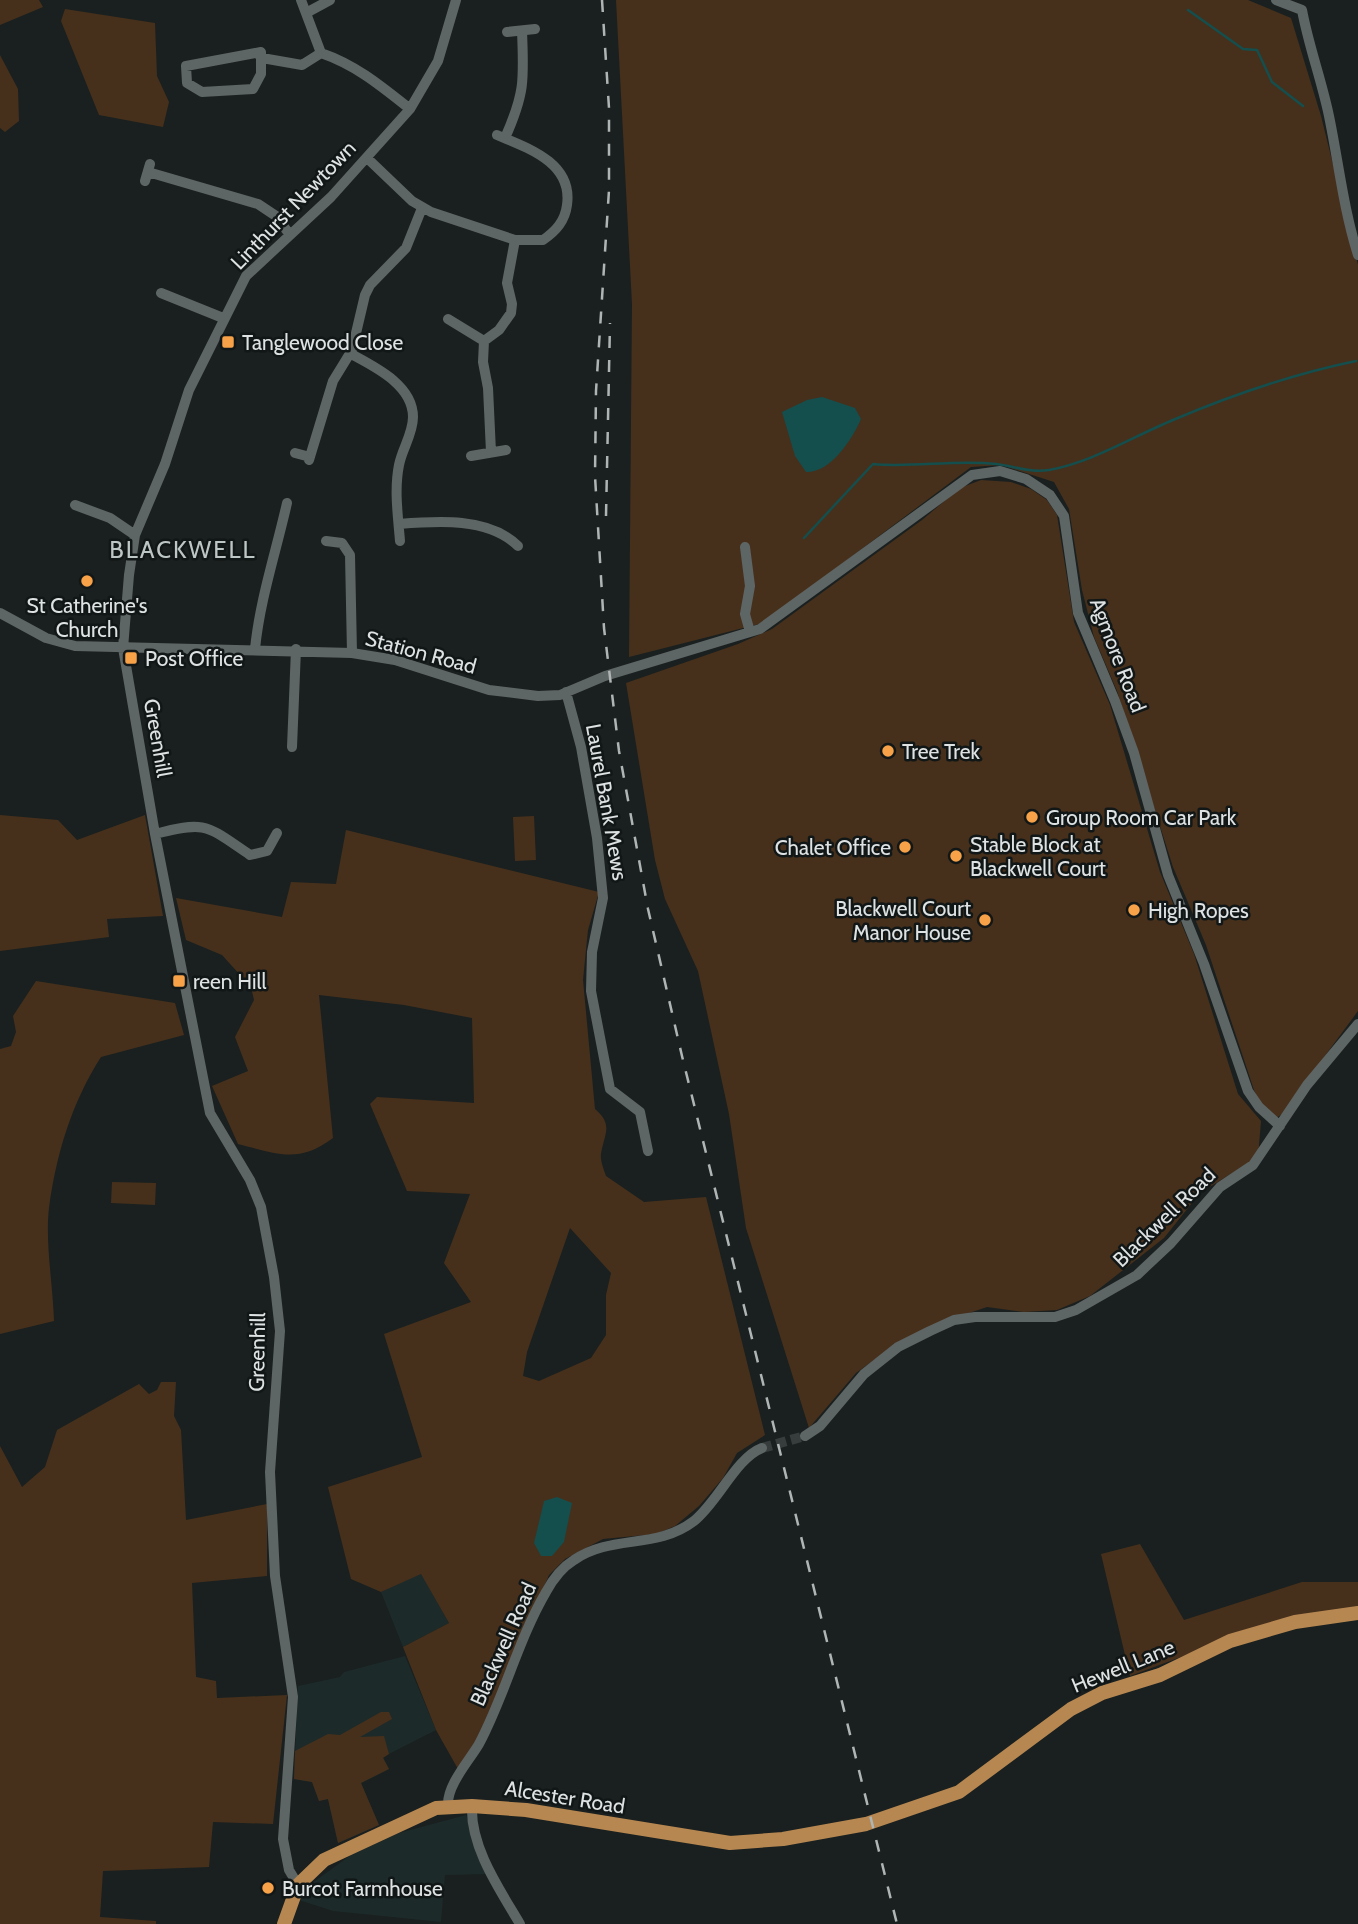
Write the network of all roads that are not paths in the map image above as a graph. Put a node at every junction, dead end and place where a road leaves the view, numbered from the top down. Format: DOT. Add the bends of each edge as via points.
graph roads {
  1 [pos="300,0"];
  2 [pos="330,0"];
  3 [pos="456,0"];
  4 [pos="1276,0"];
  5 [pos="1304,5"];
  6 [pos="306,13"];
  7 [pos="535,29"];
  8 [pos="522,31"];
  9 [pos="507,32"];
  10 [pos="321,53"];
  11 [pos="262,58"];
  12 [pos="410,109"];
  13 [pos="367,158"];
  14 [pos="148,172"];
  15 [pos="422,208"];
  16 [pos="290,235"];
  17 [pos="515,240"];
  18 [pos="1358,255"];
  19 [pos="161,293"];
  20 [pos="463,313"];
  21 [pos="223,318"];
  22 [pos="484,341"];
  23 [pos="351,354"];
  24 [pos="506,450"];
  25 [pos="491,452"];
  26 [pos="295,453"];
  27 [pos="471,456"];
  28 [pos="287,503"];
  29 [pos="75,505"];
  30 [pos="399,524"];
  31 [pos="517,526"];
  32 [pos="135,535"];
  33 [pos="509,537"];
  34 [pos="326,541"];
  35 [pos="400,541"];
  36 [pos="518,546"];
  37 [pos="745,547"];
  38 [pos="0,613"];
  39 [pos="750,632"];
  40 [pos="123,648"];
  41 [pos="255,649"];
  42 [pos="296,649"];
  43 [pos="352,653"];
  44 [pos="621,673"];
  45 [pos="566,692"];
  46 [pos="292,747"];
  47 [pos="277,833"];
  48 [pos="155,834"];
  49 [pos="1358,1024"];
  50 [pos="1280,1126"];
  51 [pos="648,1151"];
  52 [pos="805,1436"];
  53 [pos="762,1448"];
  54 [pos="1358,1613"];
  55 [pos="448,1805"];
  56 [pos="472,1806"];
  57 [pos="885,1819"];
  58 [pos="299,1885"];
  59 [pos="284,1924"];
  60 [pos="520,1924"];
  1 -- 6 [label="street"];
  2 -- 6 [label="street"];
  3 -- 12 [label="street, Linthurst Newtown" via="439,61"];
  4 -- 5 [label="street"];
  5 -- 18 [label="street" via="1308,44 1330,118"];
  6 -- 10 [label="street"];
  7 -- 8 [label="street"];
  8 -- 9 [label="street"];
  8 -- 17 [label="street" via="521,102 501,136 550,161 566,180 568,201 555,232 544,240"];
  10 -- 11 [label="street" via="302,65"];
  10 -- 12 [label="street" via="367,74"];
  11 -- 11 [label="street" via="261,52 186,66 187,83 202,92 253,89 261,74"];
  12 -- 13 [label="street, Linthurst Newtown"];
  13 -- 15 [label="street"];
  13 -- 16 [label="street, Linthurst Newtown"];
  14 -- 16 [label="street" via="258,204 276,216"];
  15 -- 17 [label="street"];
  15 -- 23 [label="street" via="406,248 365,295"];
  16 -- 21 [label="street, Linthurst Newtown" via="246,276"];
  17 -- 22 [label="street" via="506,283 511,313"];
  19 -- 21 [label="street"];
  20 -- 22 [label="street" via="452,321"];
  21 -- 32 [label="street, Linthurst Newtown" via="190,390"];
  22 -- 25 [label="street"];
  23 -- 26 [label="street" via="333,381 309,458"];
  23 -- 30 [label="street" via="394,382 410,404 413,418 396,490"];
  24 -- 25 [label="street"];
  25 -- 27 [label="street"];
  28 -- 41 [label="street" via="260,602"];
  29 -- 32 [label="street" via="110,518"];
  30 -- 33 [label="street" via="450,521"];
  30 -- 35 [label="street"];
  31 -- 33 [label="street"];
  32 -- 40 [label="street, Linthurst Newtown"];
  33 -- 36 [label="street"];
  34 -- 43 [label="street" via="342,543 350,555"];
  37 -- 39 [label="street" via="750,586 745,614"];
  38 -- 40 [label="street, Station Road" via="59,642"];
  39 -- 44 [label="street, Agmore Road"];
  39 -- 50 [label="street, Agmore Road" via="972,475 1000,471 1026,479 1050,495 1064,516 1078,613 1134,753 1168,875 1204,964 1239,1072 1259,1107"];
  40 -- 41 [label="street, Station Road"];
  40 -- 48 [label="street, Greenhill"];
  41 -- 42 [label="street, Station Road"];
  42 -- 43 [label="street, Station Road"];
  42 -- 46 [label="street"];
  43 -- 45 [label="street, Station Road" via="395,660 489,690 538,696"];
  44 -- 45 [label="street, Station Road"];
  45 -- 51 [label="street, Laurel Bank Mews" via="583,760 603,898 592,951 591,991 610,1089 640,1112"];
  47 -- 48 [label="street" via="267,851 250,855 210,828 188,825"];
  48 -- 58 [label="street, Greenhill" via="210,1113 250,1180 261,1208 274,1277 280,1331 271,1498 275,1576 293,1697 283,1850"];
  49 -- 50 [label="street, Blackwell Road" via="1307,1084"];
  50 -- 52 [label="street, Blackwell Road" via="1253,1165 1220,1187 1136,1275 1055,1317 975,1317 930,1331 864,1374 820,1426"];
  53 -- 55 [label="street, Blackwell Road" via="749,1454 713,1502 682,1529 657,1540 614,1544 588,1553 555,1577 526,1630 484,1734 451,1790"];
  54 -- 57 [label="main road, Hewell Lane" via="1295,1622 1230,1642 1160,1675 1102,1693 1071,1709 960,1792"];
  55 -- 56 [label="main road, Alcester Road"];
  55 -- 58 [label="main road, Alcester Road" via="334,1854"];
  56 -- 57 [label="main road, Alcester Road" via="740,1843"];
  56 -- 60 [label="street" via="472,1823 483,1854"];
  58 -- 59 [label="main road, Alcester Road"];
}
